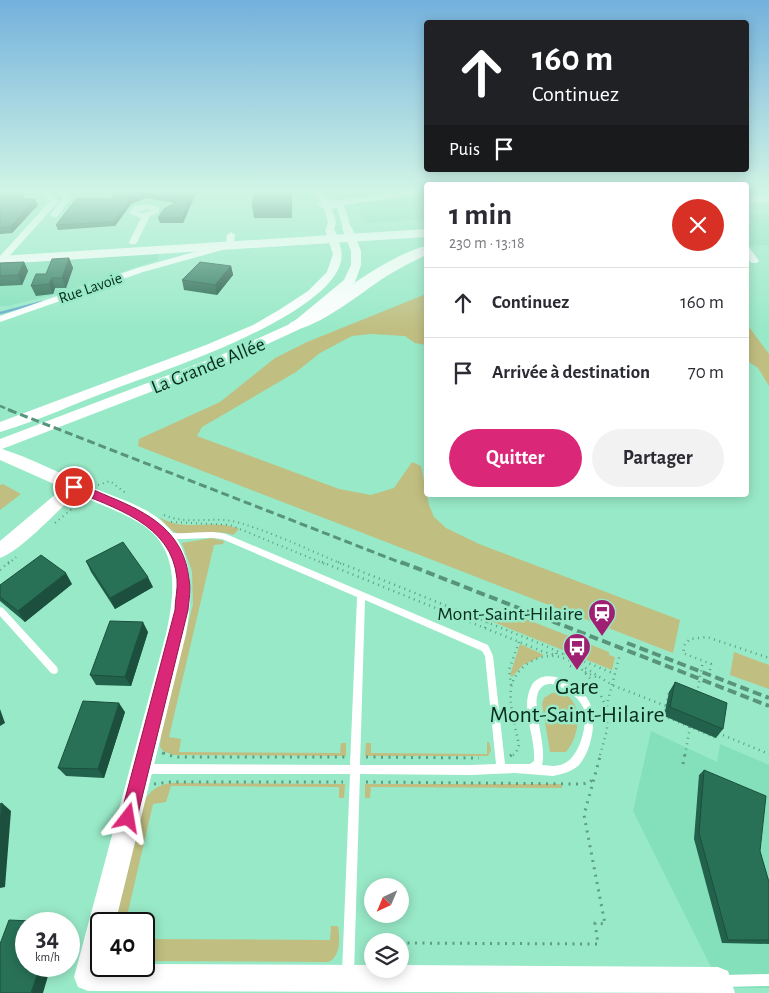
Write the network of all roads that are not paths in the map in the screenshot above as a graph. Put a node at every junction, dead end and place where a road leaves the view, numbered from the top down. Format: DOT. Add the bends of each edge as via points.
graph roads {
  1 [pos="25,237"];
  2 [pos="28,237"];
  3 [pos="135,237"];
  4 [pos="275,237"];
  5 [pos="333,237"];
  6 [pos="351,237"];
  7 [pos="230,240"];
  8 [pos="132,242"];
  9 [pos="424,251"];
  10 [pos="12,253"];
  11 [pos="180,253"];
  12 [pos="749,254"];
  13 [pos="754,261"];
  14 [pos="0,319"];
  15 [pos="296,326"];
  16 [pos="97,391"];
  17 [pos="0,427"];
  18 [pos="0,445"];
  19 [pos="0,454"];
  20 [pos="74,487"];
  21 [pos="164,534"];
  22 [pos="0,550"];
  23 [pos="361,595"];
  24 [pos="0,610"];
  25 [pos="54,670"];
  26 [pos="143,762"];
  27 [pos="501,768"];
  28 [pos="532,769"];
  29 [pos="355,770"];
  30 [pos="348,978"];
  31 [pos="769,980"];
  32 [pos="86,985"];
  33 [pos="710,987"];
  1 -- 10 [label="street"];
  2 -- 10 [label="street"];
  3 -- 8 [label="street"];
  4 -- 7 [label="main road"];
  5 -- 16 [label="street, La Grande Allée" via="338,254 332,273 312,293 283,313 211,348"];
  6 -- 15 [label="street, La Grande Allée" via="356,251 356,265 348,282"];
  7 -- 8 [label="main road"];
  7 -- 11 [label="main road"];
  8 -- 10 [label="main road"];
  9 -- 15 [label="main road"];
  10 -- 11 [label="main road"];
  11 -- 14 [label="street, Rue Lavoie"];
  12 -- 13 [label="street"];
  15 -- 18 [label="street, La Grande Allée" via="226,358"];
  16 -- 17 [label="street, La Grande Allée"];
  19 -- 20 [label="street"];
  20 -- 21 [label="street" via="138,514"];
  20 -- 22 [label="street"];
  21 -- 23 [label="lane" via="184,538 218,535"];
  21 -- 26 [label="street" via="181,567 183,600"];
  23 -- 27 [label="lane" via="481,645 489,653"];
  23 -- 29 [label="lane"];
  24 -- 25 [label="lane"];
  26 -- 29 [label="lane"];
  26 -- 32 [label="street"];
  27 -- 28 [label="lane"];
  27 -- 29 [label="lane"];
  28 -- 28 [label="lane" via="553,771 567,768 578,759 584,748 588,709 580,695 561,682 546,681 534,690 532,703 540,755"];
  29 -- 30 [label="lane"];
  30 -- 32 [label="street"];
  30 -- 33 [label="street"];
  31 -- 33 [label="lane"];
}
